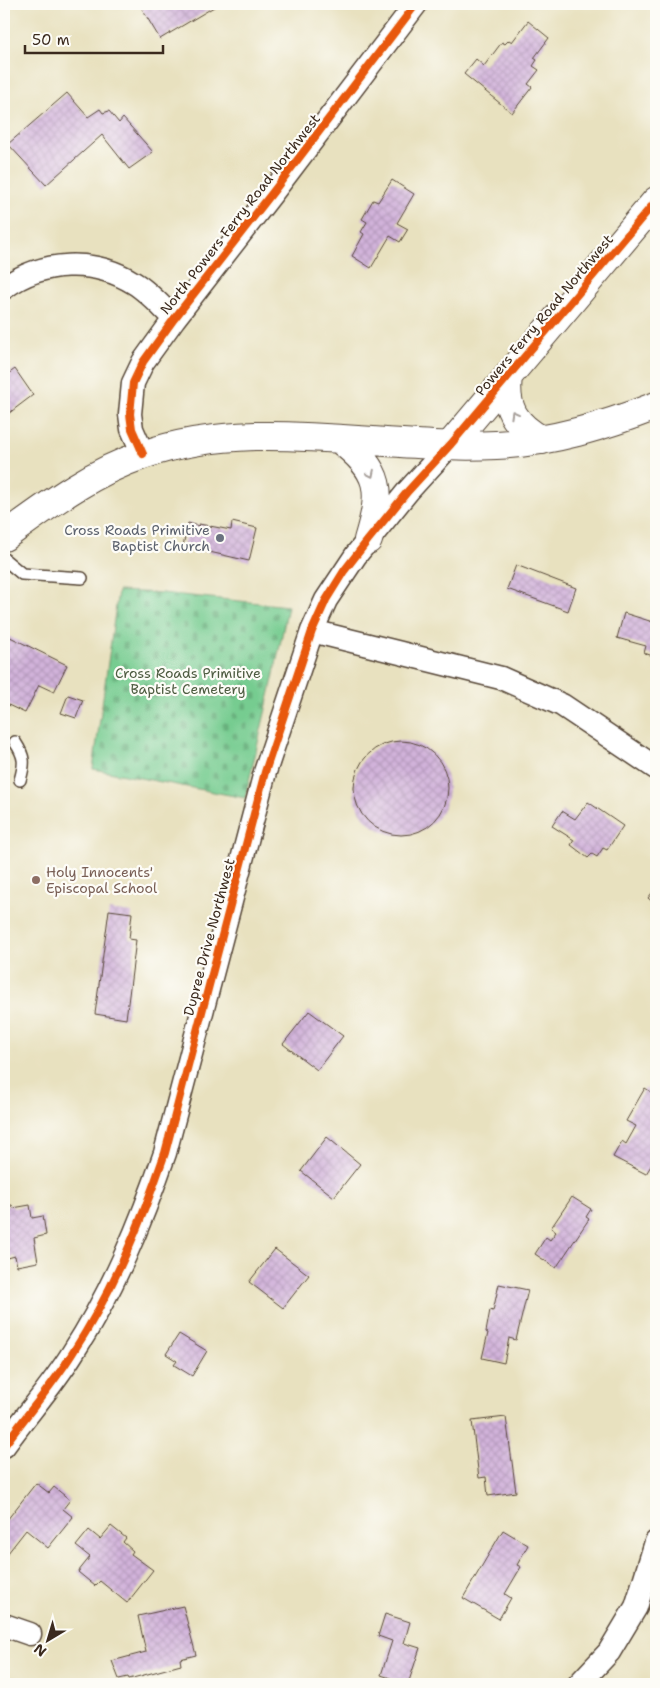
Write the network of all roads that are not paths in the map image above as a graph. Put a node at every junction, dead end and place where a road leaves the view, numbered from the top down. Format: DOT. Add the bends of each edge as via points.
graph roads {
  1 [pos="416,4"];
  2 [pos="656,201"];
  3 [pos="4,288"];
  4 [pos="174,319"];
  5 [pos="508,376"];
  6 [pos="656,406"];
  7 [pos="339,439"];
  8 [pos="542,440"];
  9 [pos="451,444"];
  10 [pos="143,454"];
  11 [pos="4,537"];
  12 [pos="368,540"];
  13 [pos="4,558"];
  14 [pos="82,578"];
  15 [pos="312,631"];
  16 [pos="15,742"];
  17 [pos="656,768"];
  18 [pos="20,780"];
  19 [pos="4,1446"];
  20 [pos="656,1542"];
  21 [pos="4,1625"];
  22 [pos="30,1634"];
  23 [pos="579,1684"];
  1 -- 4 [label="street, North Powers Ferry Road Northwest"];
  2 -- 5 [label="street, Powers Ferry Road Northwest"];
  3 -- 4 [label="street" via="39,270 68,265 93,266 136,284"];
  4 -- 10 [label="street, North Powers Ferry Road Northwest" via="143,362 133,383 132,429"];
  8 -- 5 [label="street, one-way" via="519,424 513,415 507,396"];
  5 -- 9 [label="street, Powers Ferry Road Northwest"];
  6 -- 8 [label="street" via="596,428"];
  7 -- 9 [label="street"];
  7 -- 10 [label="street" via="232,436"];
  7 -- 12 [label="street, one-way" via="361,457 374,477 378,504"];
  8 -- 9 [label="street" via="495,445"];
  9 -- 12 [label="street, Dupree Drive Northwest"];
  10 -- 11 [label="street" via="86,480"];
  12 -- 15 [label="street, Dupree Drive Northwest" via="334,586"];
  13 -- 14 [label="lane" via="22,574"];
  15 -- 17 [label="street" via="501,678 562,705"];
  15 -- 19 [label="street, Dupree Drive Northwest" via="265,772 165,1153 150,1197 105,1299 72,1354"];
  16 -- 18 [label="lane" via="23,753"];
  20 -- 23 [label="street" via="636,1607 609,1652"];
  21 -- 22 [label="street"];
}
